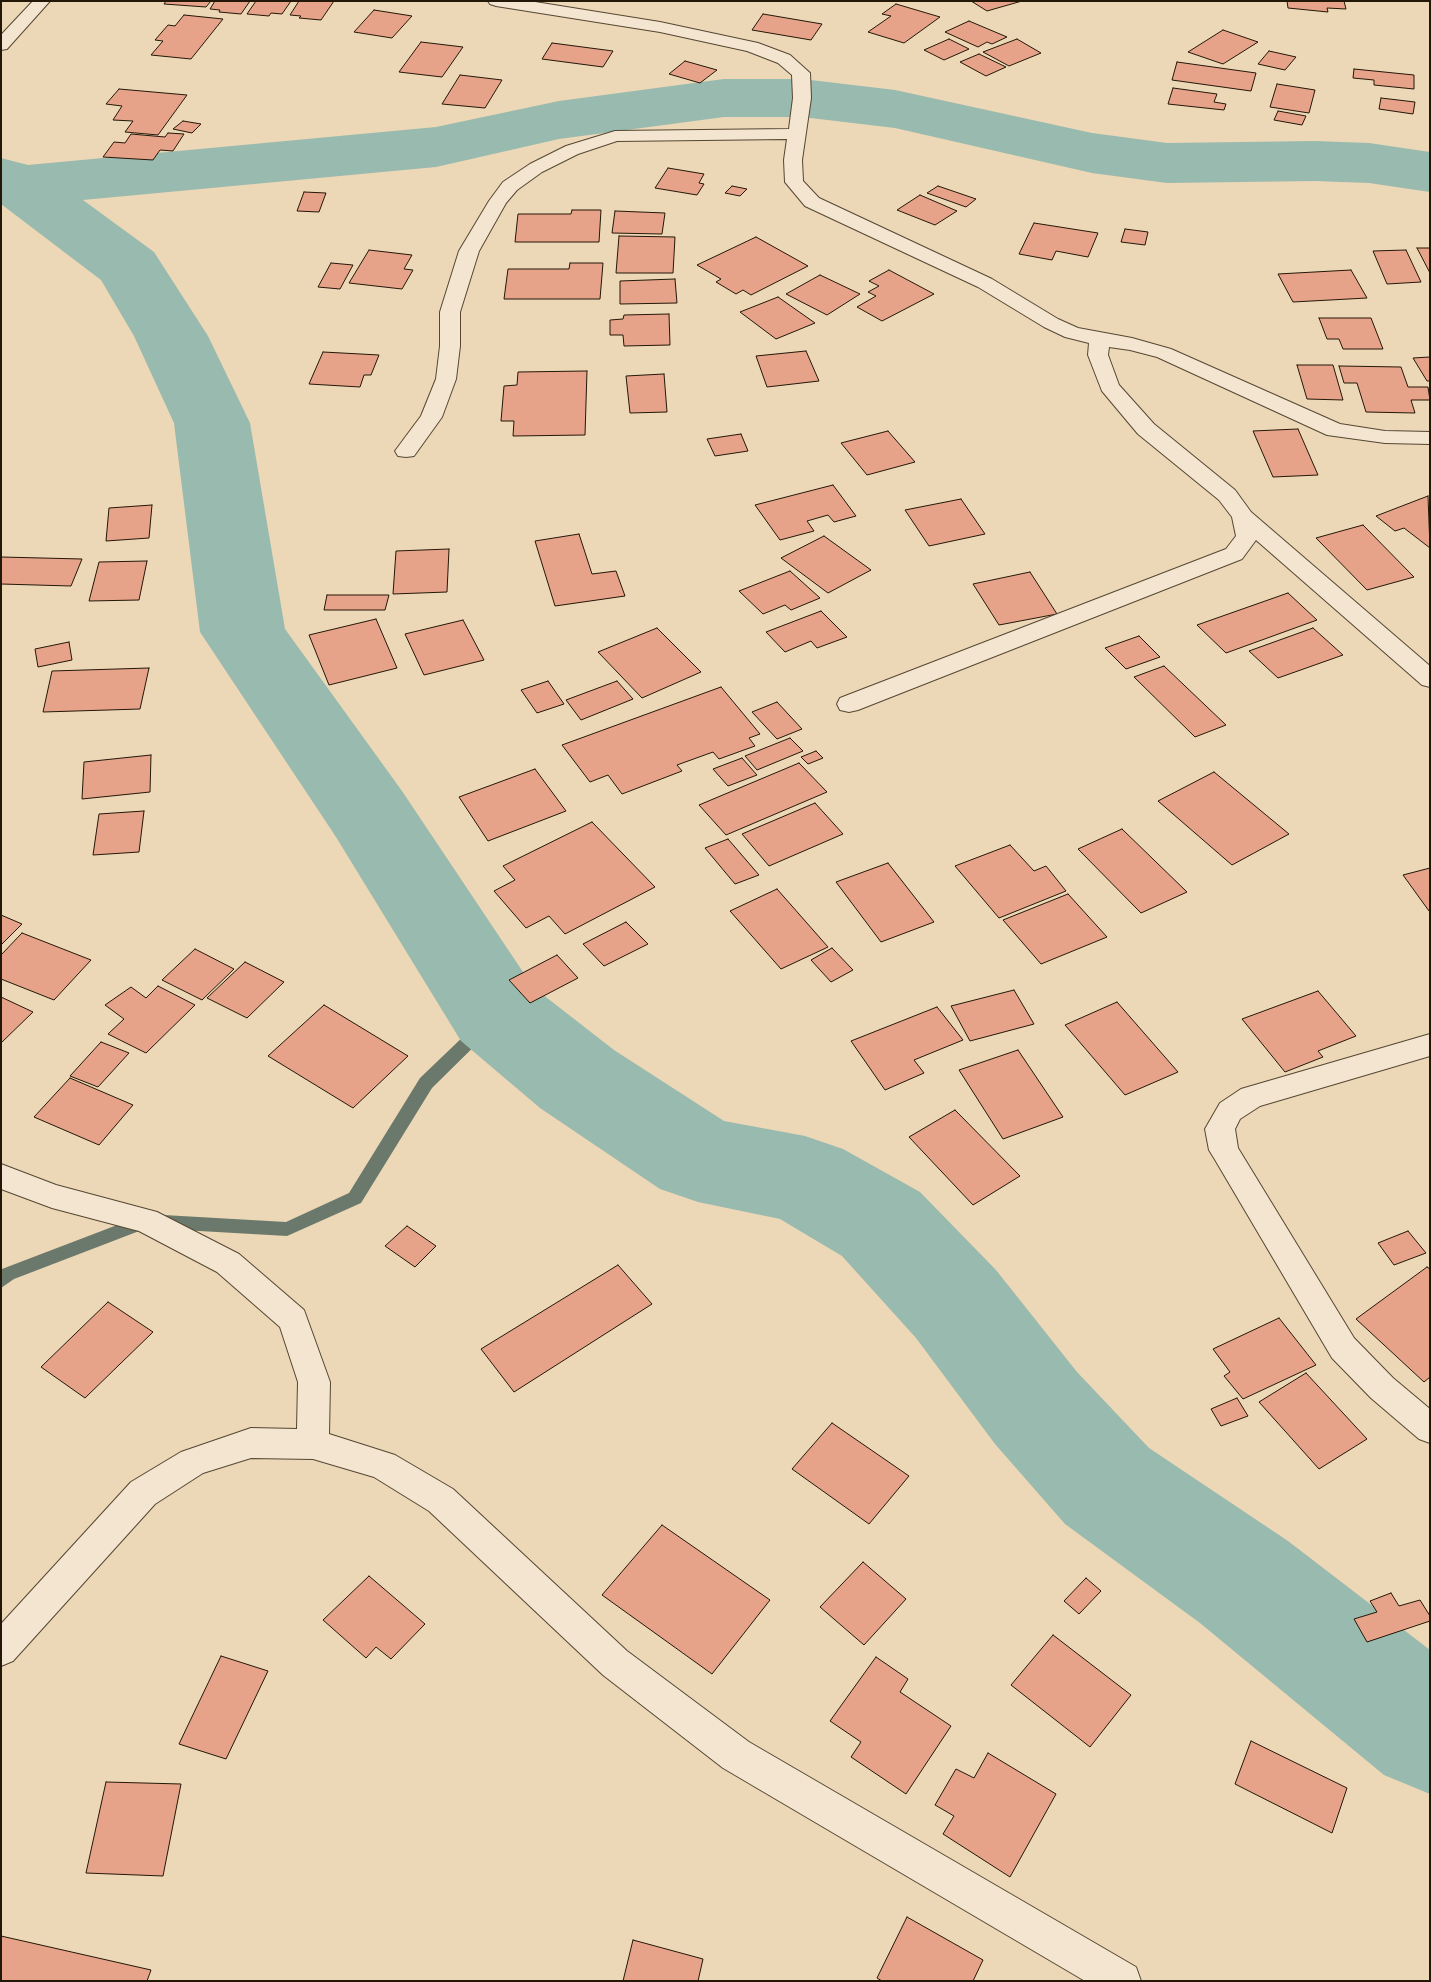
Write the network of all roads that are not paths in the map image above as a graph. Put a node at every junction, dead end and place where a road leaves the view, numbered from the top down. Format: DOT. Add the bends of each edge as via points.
graph roads {
  1 [pos="42,1"];
  2 [pos="496,1"];
  3 [pos="1,46"];
  4 [pos="797,134"];
  5 [pos="1099,340"];
  6 [pos="1430,438"];
  7 [pos="406,451"];
  8 [pos="1243,517"];
  9 [pos="1430,680"];
  10 [pos="849,704"];
  11 [pos="1430,1045"];
  12 [pos="1,1176"];
  13 [pos="1430,1429"];
  14 [pos="313,1444"];
  15 [pos="1,1649"];
  16 [pos="1122,1981"];
  1 -- 3 [label="street"];
  2 -- 4 [label="street" via="660,27 752,47 784,59 801,73 802,98"];
  4 -- 5 [label="street" via="792,160 794,182 812,202 985,283 1072,333"];
  4 -- 7 [label="street" via="615,136 572,150 536,168 510,186 498,200 469,251 450,312 446,379 431,417"];
  5 -- 6 [label="street" via="1132,344 1164,353 1335,430 1385,437"];
  5 -- 8 [label="street" via="1098,355 1109,387 1146,430 1227,495"];
  8 -- 9 [label="street"];
  8 -- 10 [label="street" via="1247,536 1234,554"];
  11 -- 13 [label="street" via="1251,1097 1230,1111 1220,1130 1224,1150 1344,1348 1382,1388"];
  12 -- 14 [label="street" via="52,1196 146,1221 228,1263 293,1319 314,1382"];
  14 -- 15 [label="street" via="251,1442 193,1462 144,1493"];
  14 -- 16 [label="street" via="383,1465 441,1500 615,1663 736,1756"];
}
